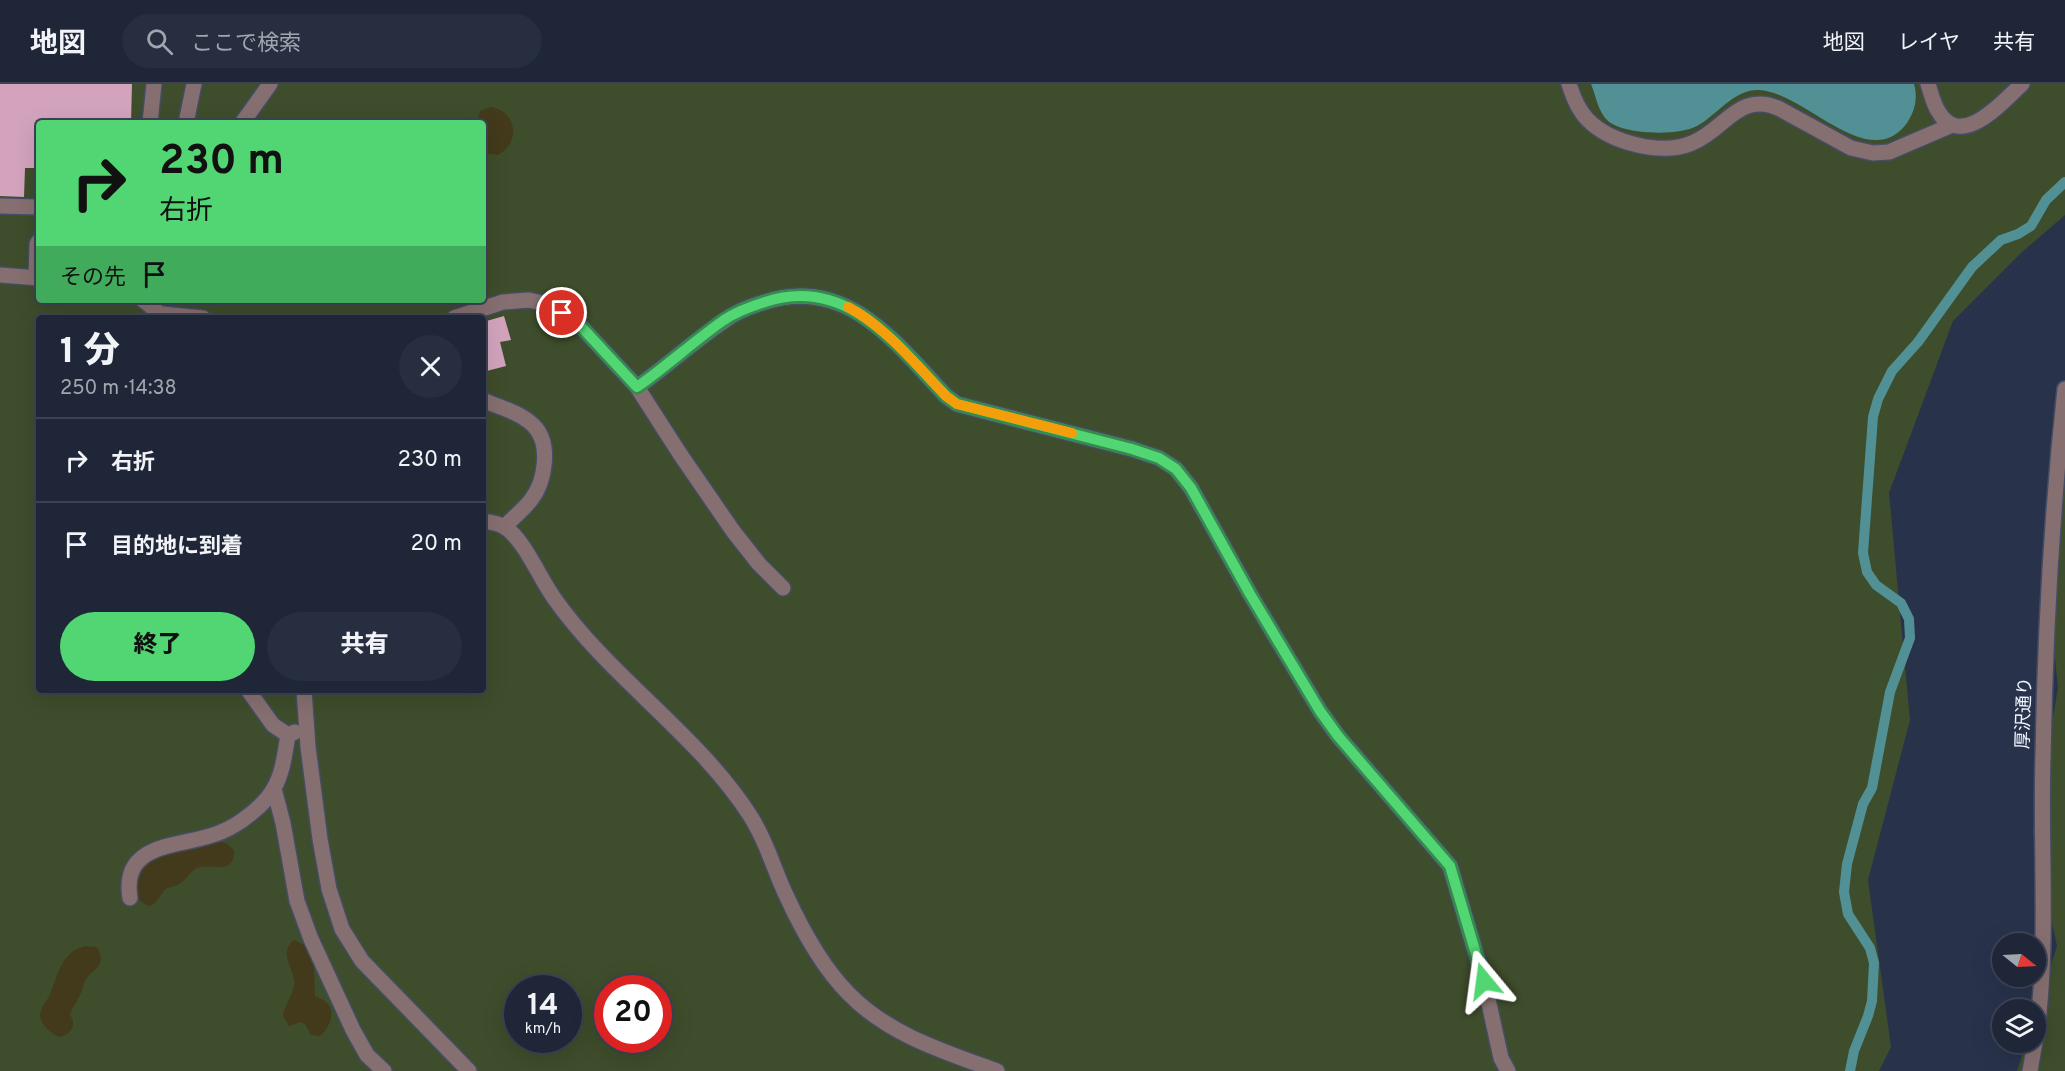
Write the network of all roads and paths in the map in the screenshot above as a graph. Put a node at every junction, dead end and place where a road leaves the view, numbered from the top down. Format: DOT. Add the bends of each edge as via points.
graph roads {
  1 [pos="154,84"];
  2 [pos="194,84"];
  3 [pos="270,84"];
  4 [pos="1569,84"];
  5 [pos="1928,84"];
  6 [pos="2022,84"];
  7 [pos="150,120"];
  8 [pos="187,120"];
  9 [pos="244,120"];
  10 [pos="1952,124"];
  11 [pos="0,206"];
  12 [pos="36,207"];
  13 [pos="0,275"];
  14 [pos="36,278"];
  15 [pos="149,303"];
  16 [pos="163,310"];
  17 [pos="188,315"];
  18 [pos="463,315"];
  19 [pos="637,387"];
  20 [pos="2065,389"];
  21 [pos="486,401"];
  22 [pos="486,522"];
  23 [pos="504,527"];
  24 [pos="783,588"];
  25 [pos="250,693"];
  26 [pos="304,693"];
  27 [pos="306,727"];
  28 [pos="288,735"];
  29 [pos="274,789"];
  30 [pos="130,898"];
  31 [pos="2040,999"];
  32 [pos="2033,1053"];
  33 [pos="384,1071"];
  34 [pos="469,1071"];
  35 [pos="997,1071"];
  36 [pos="1508,1071"];
  37 [pos="2030,1071"];
  1 -- 7 [label="street"];
  2 -- 8 [label="street"];
  3 -- 9 [label="street"];
  4 -- 10 [label="street" via="1583,113 1602,132 1653,148 1691,144 1736,111 1758,103 1780,109 1851,148 1873,153 1889,152"];
  5 -- 10 [label="street" via="1938,112"];
  6 -- 10 [label="street" via="1979,122"];
  11 -- 12 [label="street"];
  13 -- 14 [label="street"];
  15 -- 16 [label="street"];
  16 -- 17 [label="street"];
  18 -- 19 [label="street" via="503,302 529,300 550,305 575,320"];
  19 -- 24 [label="street" via="733,531"];
  19 -- 36 [label="street" via="726,319 784,296 810,295 836,301 859,313 957,404 1132,449 1176,469 1191,488 1320,711 1450,866"];
  20 -- 31 [label="street, 厚沢通り" via="2050,581"];
  21 -- 23 [label="street" via="516,413 535,426 544,447 545,462 532,498"];
  22 -- 23 [label="street"];
  23 -- 35 [label="street" via="576,625 733,791 765,840 785,894 813,946 849,994 893,1029"];
  25 -- 28 [label="street" via="273,724"];
  26 -- 27 [label="street"];
  27 -- 28 [label="street"];
  27 -- 34 [label="street" via="320,839 329,889 342,929 362,961"];
  28 -- 29 [label="street"];
  29 -- 30 [label="street" via="253,812 220,833 181,841 140,858 130,872"];
  29 -- 33 [label="street" via="297,901 310,939 367,1055"];
  32 -- 37 [label="street, 厚沢通り"];
}
